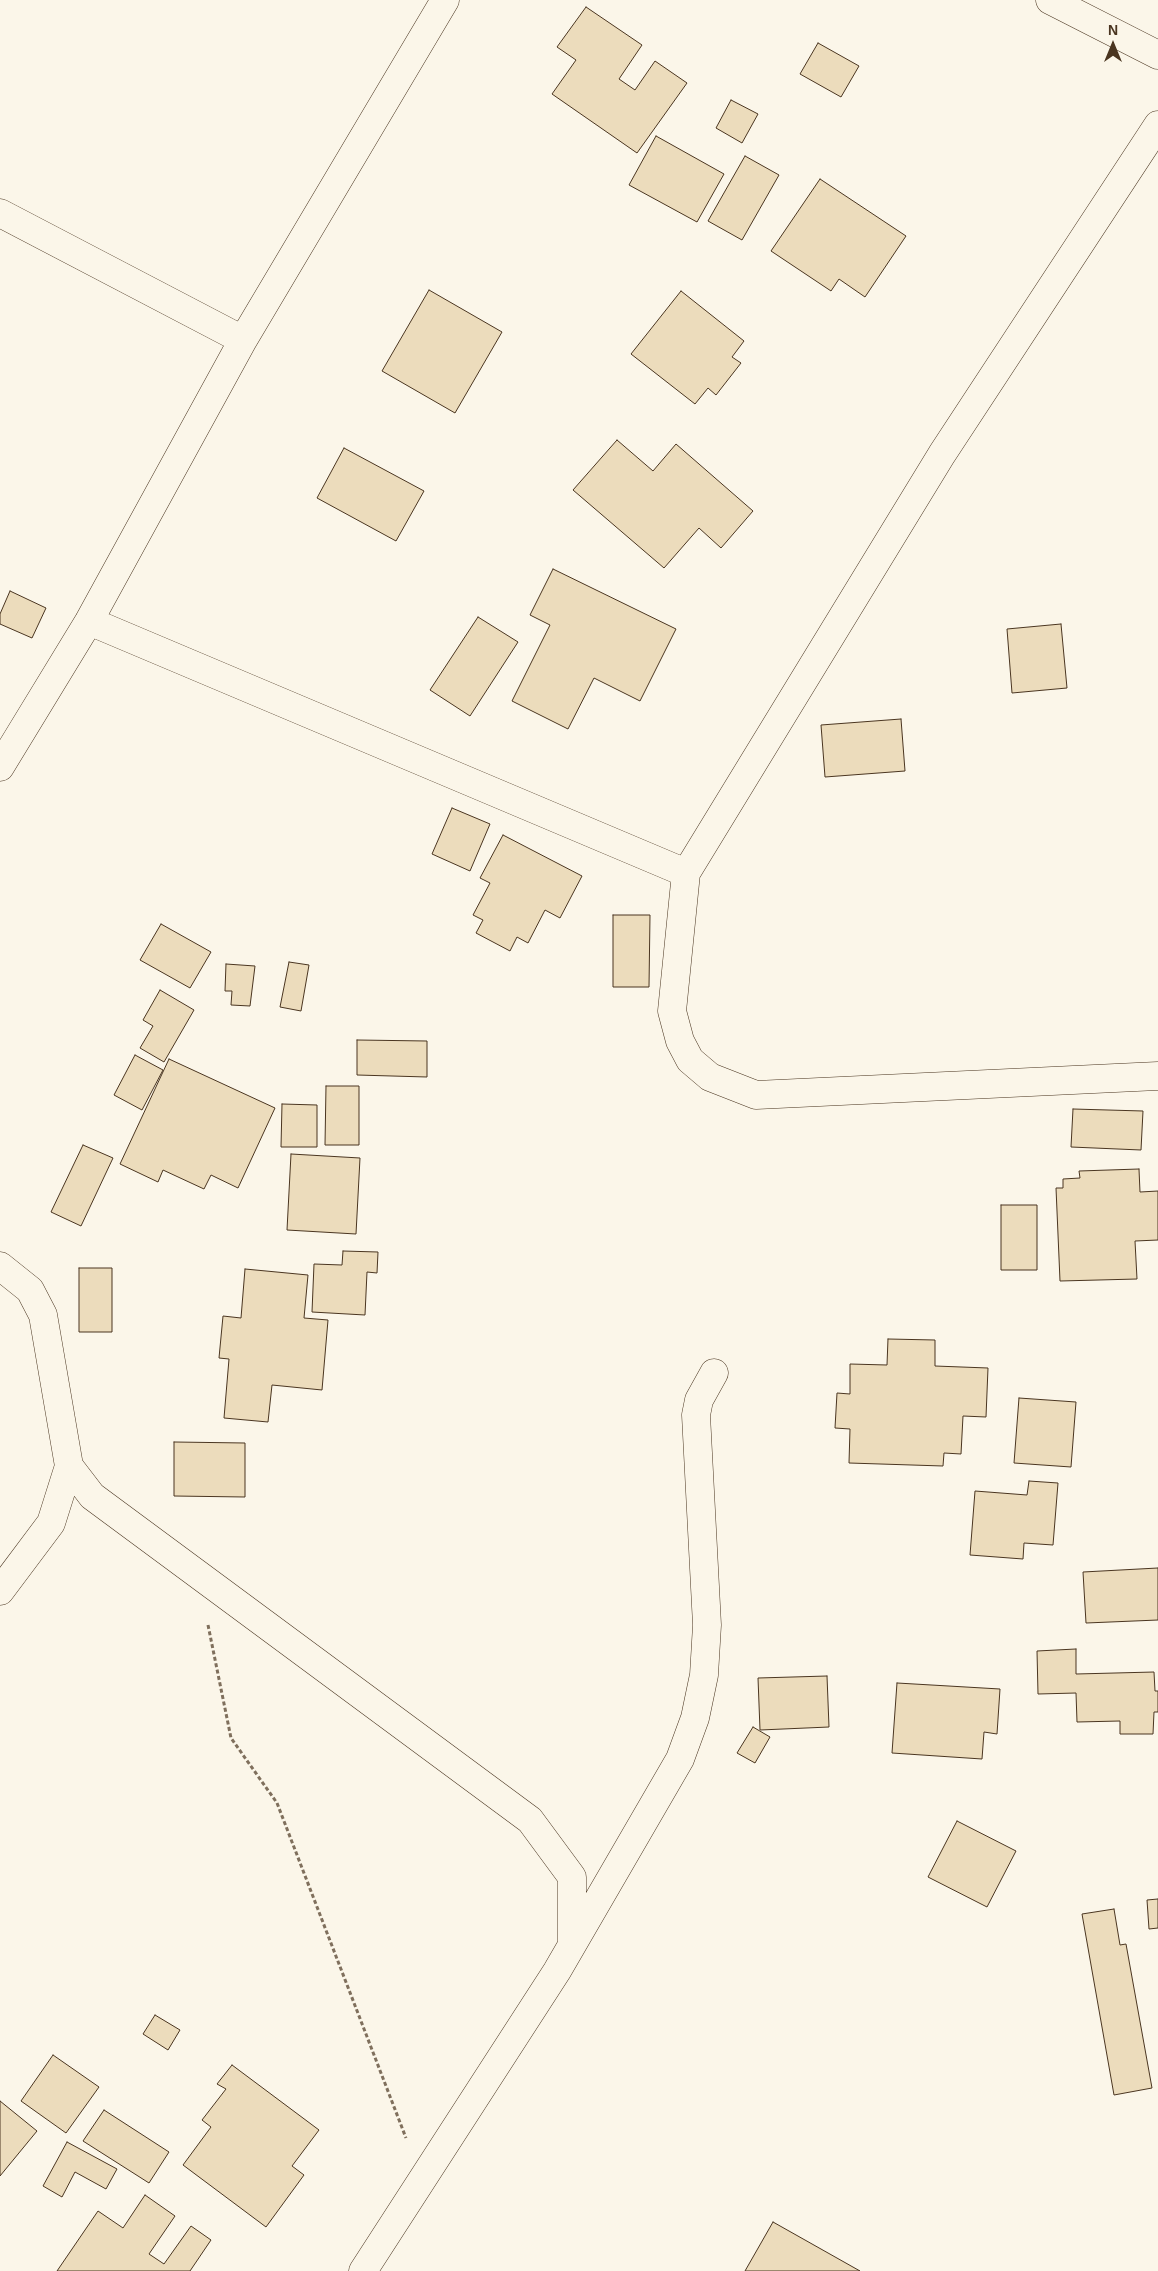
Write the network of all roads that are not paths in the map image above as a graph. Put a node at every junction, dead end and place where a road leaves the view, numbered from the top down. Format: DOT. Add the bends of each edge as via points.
graph roads {
  1 [pos="445,0"];
  2 [pos="1050,0"];
  3 [pos="1158,55"];
  4 [pos="1158,125"];
  5 [pos="0,213"];
  6 [pos="244,340"];
  7 [pos="88,621"];
  8 [pos="0,767"];
  9 [pos="686,873"];
  10 [pos="1158,1076"];
  11 [pos="0,1266"];
  12 [pos="714,1373"];
  13 [pos="69,1466"];
  14 [pos="0,1591"];
  15 [pos="572,1944"];
  16 [pos="362,2271"];
  1 -- 6 [label="street"];
  2 -- 3 [label="street"];
  4 -- 9 [label="street" via="942,454"];
  5 -- 6 [label="street"];
  6 -- 7 [label="street"];
  7 -- 8 [label="street"];
  7 -- 9 [label="street"];
  9 -- 10 [label="street" via="672,1011 680,1041 690,1060 710,1077 756,1095"];
  11 -- 13 [label="street" via="30,1290 43,1315"];
  12 -- 15 [label="street" via="699,1400 696,1415 707,1624 704,1675 695,1718 680,1759"];
  13 -- 14 [label="street" via="51,1523"];
  13 -- 15 [label="street" via="92,1496 530,1820 572,1877"];
  15 -- 16 [label="street"];
}
